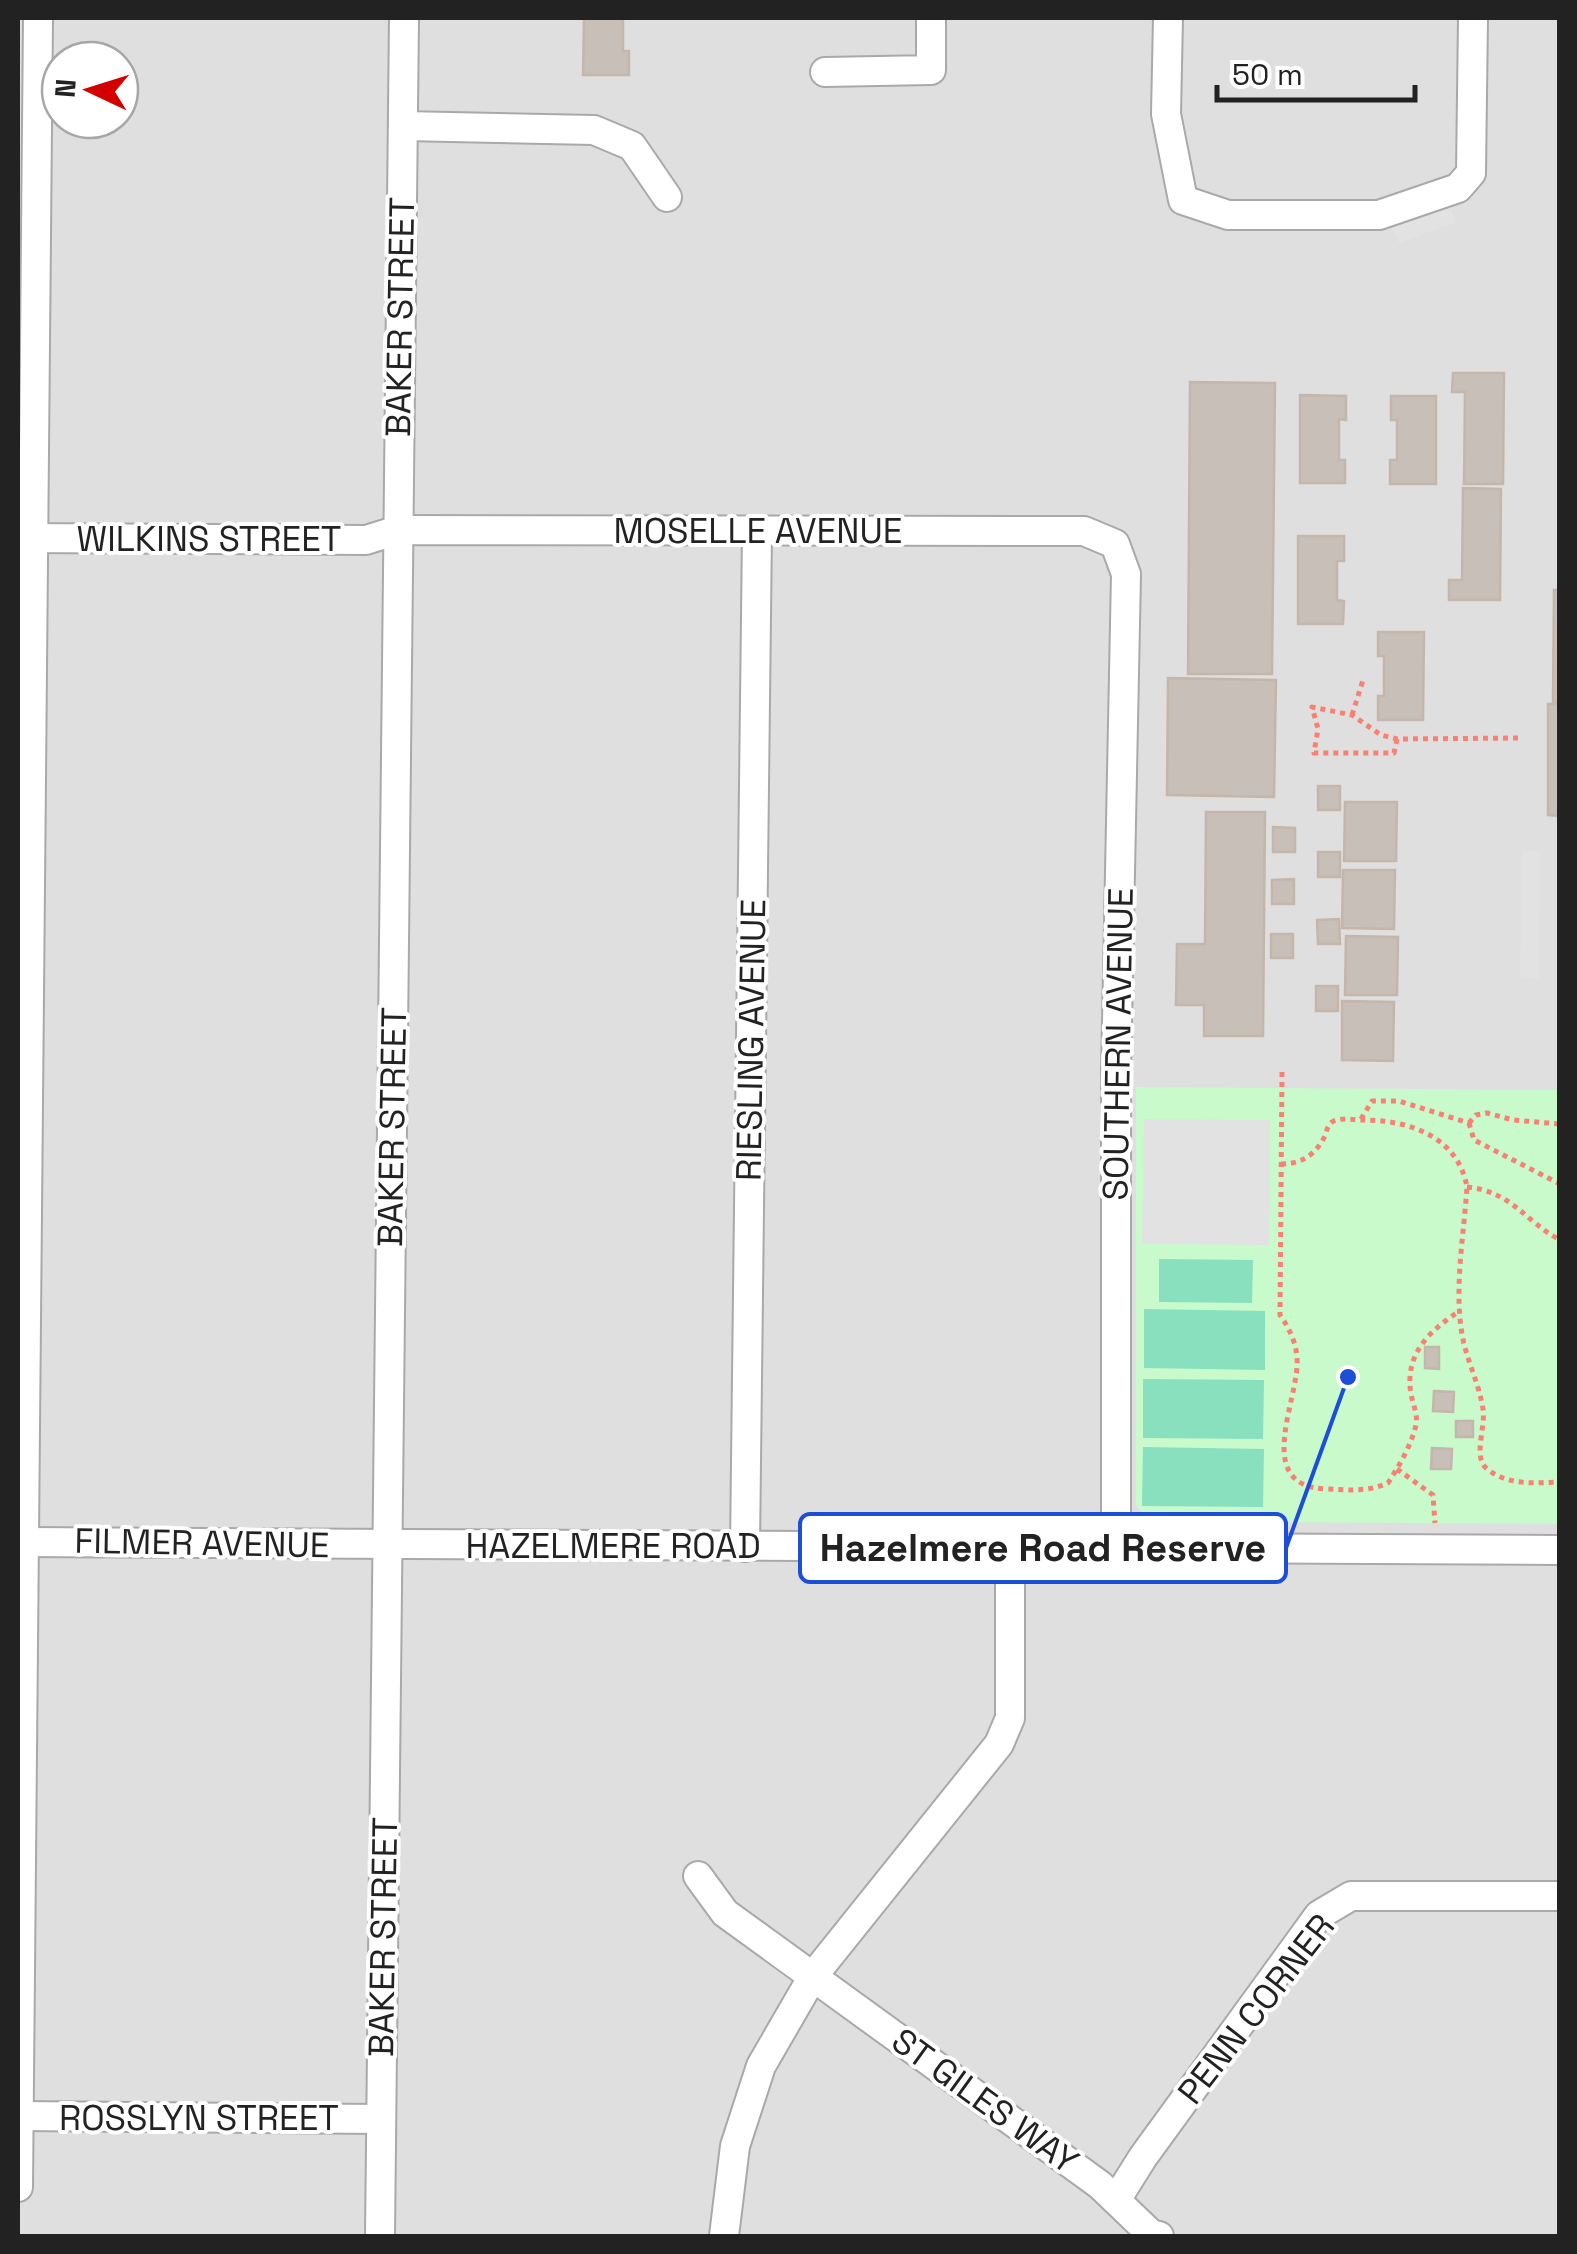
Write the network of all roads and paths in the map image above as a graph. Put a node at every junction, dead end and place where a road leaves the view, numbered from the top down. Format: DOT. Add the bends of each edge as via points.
graph roads {
  1 [pos="38,18"];
  2 [pos="404,18"];
  3 [pos="931,18"];
  4 [pos="1168,18"];
  5 [pos="1473,18"];
  6 [pos="826,72"];
  7 [pos="402,126"];
  8 [pos="667,197"];
  9 [pos="398,530"];
  10 [pos="757,532"];
  11 [pos="25,538"];
  12 [pos="1115,544"];
  13 [pos="1363,680"];
  14 [pos="1352,715"];
  15 [pos="1523,738"];
  16 [pos="1396,739"];
  17 [pos="1282,1072"];
  18 [pos="1360,1120"];
  19 [pos="1469,1123"];
  20 [pos="1560,1124"];
  21 [pos="1281,1164"];
  22 [pos="1560,1184"];
  23 [pos="1467,1187"];
  24 [pos="1560,1240"];
  25 [pos="1461,1310"];
  26 [pos="1398,1469"];
  27 [pos="1560,1482"];
  28 [pos="20,1542"];
  29 [pos="388,1545"];
  30 [pos="1010,1546"];
  31 [pos="1116,1546"];
  32 [pos="745,1547"];
  33 [pos="1434,1549"];
  34 [pos="1560,1550"];
  35 [pos="698,1876"];
  36 [pos="1560,1896"];
  37 [pos="813,1976"];
  38 [pos="18,2116"];
  39 [pos="381,2119"];
  40 [pos="18,2187"];
  41 [pos="1116,2200"];
  42 [pos="380,2236"];
  43 [pos="724,2236"];
  44 [pos="1153,2236"];
  1 -- 11 [label="street"];
  2 -- 7 [label="street, BAKER STREET"];
  3 -- 6 [label="street" via="931,70"];
  4 -- 5 [label="street" via="1166,114 1183,200 1228,215 1380,215 1458,188 1471,173"];
  7 -- 8 [label="street" via="594,130 632,146"];
  7 -- 9 [label="street, BAKER STREET"];
  9 -- 10 [label="street, MOSELLE AVENUE"];
  9 -- 11 [label="street, WILKINS STREET" via="366,540"];
  9 -- 29 [label="street, BAKER STREET"];
  10 -- 12 [label="street, MOSELLE AVENUE" via="1084,530"];
  10 -- 32 [label="street, RIESLING AVENUE"];
  11 -- 28 [label="street"];
  12 -- 31 [label="street, SOUTHERN AVENUE" via="1126,574"];
  13 -- 14 [label="path"];
  14 -- 16 [label="path"];
  14 -- 16 [label="path" via="1312,707 1314,753 1394,753"];
  15 -- 16 [label="path"];
  17 -- 21 [label="path"];
  18 -- 19 [label="path" via="1372,1101 1393,1101"];
  18 -- 21 [label="path" via="1334,1121 1313,1154"];
  18 -- 23 [label="path" via="1420,1128 1460,1164"];
  19 -- 20 [label="path" via="1487,1113"];
  19 -- 22 [label="path" via="1474,1140"];
  21 -- 26 [label="path" via="1280,1315 1298,1358 1283,1433 1285,1458 1297,1480 1318,1488 1376,1488"];
  23 -- 24 [label="path" via="1510,1200"];
  23 -- 25 [label="path"];
  25 -- 26 [label="path" via="1420,1342 1411,1378 1417,1422"];
  25 -- 27 [label="path" via="1483,1409 1478,1451 1484,1466 1521,1483"];
  26 -- 33 [label="path" via="1432,1496"];
  28 -- 29 [label="street, FILMER AVENUE"];
  28 -- 38 [label="street"];
  29 -- 32 [label="street, HAZELMERE ROAD"];
  29 -- 39 [label="street, BAKER STREET"];
  30 -- 31 [label="street, HAZELMERE ROAD"];
  30 -- 32 [label="street, HAZELMERE ROAD"];
  30 -- 37 [label="street" via="1010,1718 999,1744"];
  31 -- 33 [label="street, HAZELMERE ROAD"];
  33 -- 34 [label="street, HAZELMERE ROAD"];
  35 -- 37 [label="street, ST GILES WAY" via="725,1913"];
  36 -- 41 [label="street, PENN CORNER" via="1351,1896 1319,1916"];
  37 -- 41 [label="street, ST GILES WAY"];
  37 -- 43 [label="street" via="761,2066 736,2146"];
  38 -- 39 [label="street, ROSSLYN STREET"];
  38 -- 40 [label="street"];
  39 -- 42 [label="street, BAKER STREET"];
  41 -- 44 [label="street, ST GILES WAY"];
}
